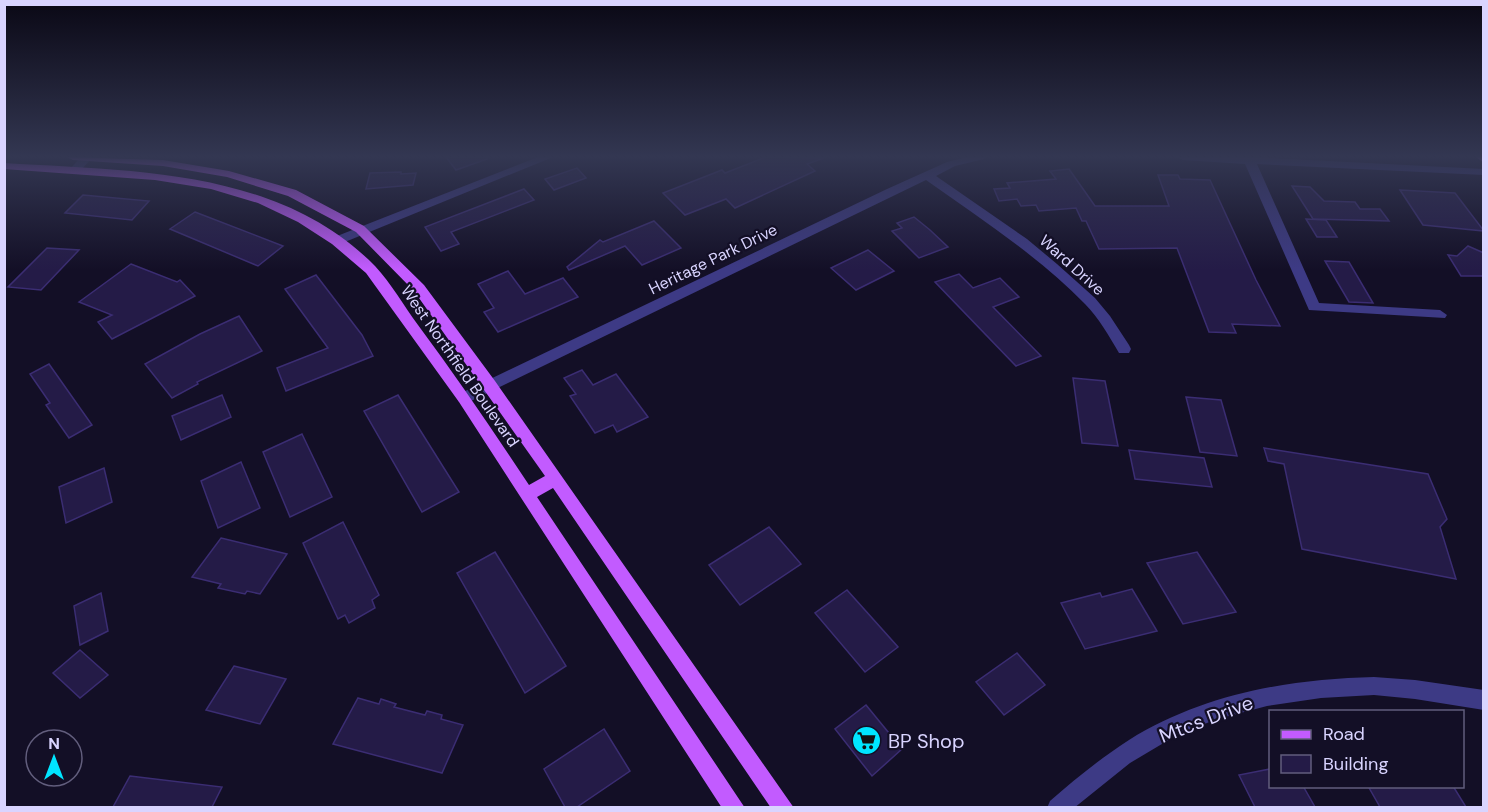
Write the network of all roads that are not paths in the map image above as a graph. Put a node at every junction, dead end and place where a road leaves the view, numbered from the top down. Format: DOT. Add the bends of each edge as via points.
graph roads {
  1 [pos="244,195"];
  2 [pos="296,195"];
  3 [pos="449,195"];
  4 [pos="886,195"];
  5 [pos="956,195"];
  6 [pos="1265,195"];
  7 [pos="360,229"];
  8 [pos="336,241"];
  9 [pos="1440,315"];
  10 [pos="1124,349"];
  11 [pos="490,385"];
  12 [pos="464,398"];
  13 [pos="554,479"];
  14 [pos="526,495"];
  15 [pos="1484,700"];
  16 [pos="735,807"];
  17 [pos="784,807"];
  18 [pos="1057,807"];
  1 -- 8 [label="main road, West Northfield Boulevard" via="302,219"];
  2 -- 7 [label="main road, West Northfield Boulevard"];
  3 -- 7 [label="street"];
  4 -- 11 [label="street, Heritage Park Drive"];
  5 -- 10 [label="street, Ward Drive" via="1023,242 1090,301"];
  6 -- 9 [label="street" via="1314,306"];
  7 -- 8 [label="street"];
  7 -- 11 [label="main road, West Northfield Boulevard" via="419,288"];
  8 -- 12 [label="main road, West Northfield Boulevard" via="372,270"];
  11 -- 12 [label="street, Heritage Park Drive"];
  11 -- 13 [label="main road, West Northfield Boulevard"];
  12 -- 14 [label="main road, West Northfield Boulevard"];
  13 -- 14 [label="main road"];
  13 -- 17 [label="main road, West Northfield Boulevard"];
  14 -- 16 [label="main road, West Northfield Boulevard"];
  15 -- 18 [label="street, Mtcs Drive" via="1376,686 1320,689 1241,701 1165,731 1097,774"];
}
